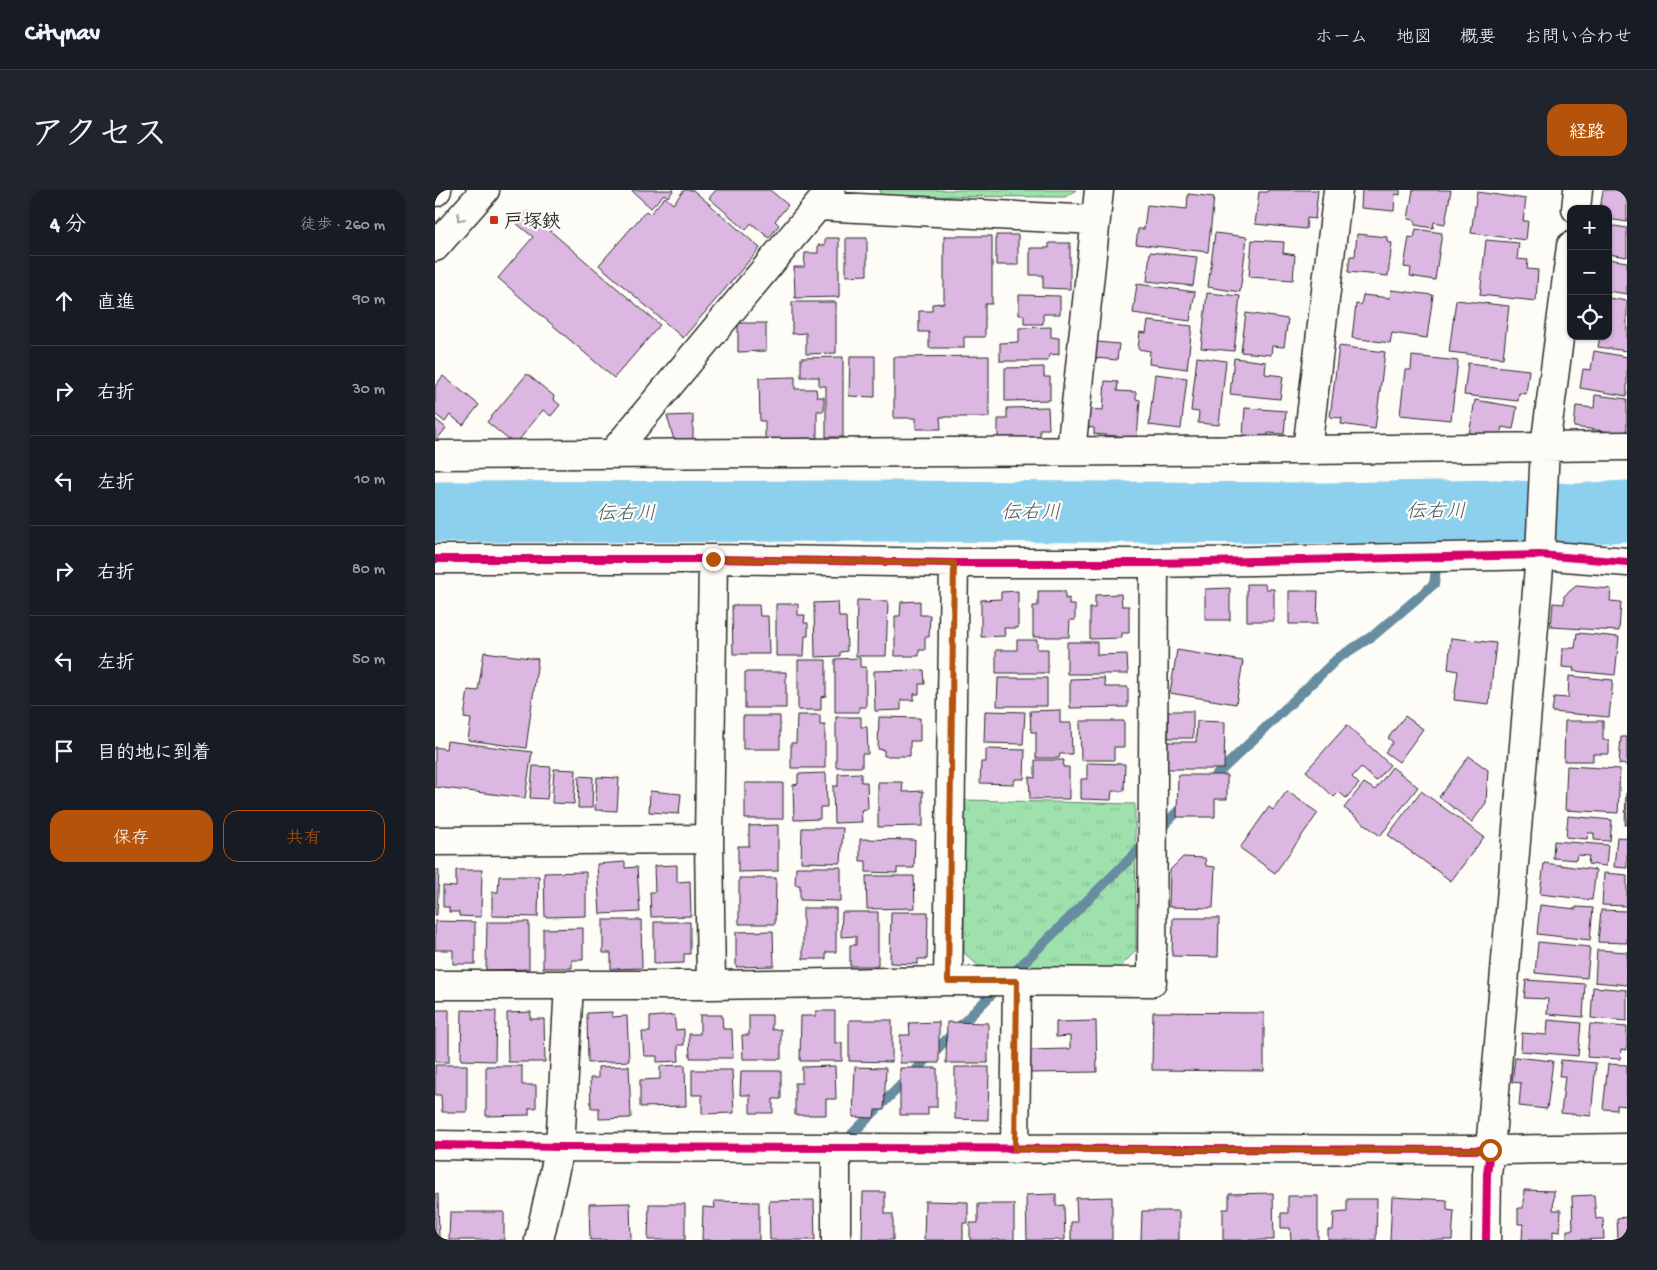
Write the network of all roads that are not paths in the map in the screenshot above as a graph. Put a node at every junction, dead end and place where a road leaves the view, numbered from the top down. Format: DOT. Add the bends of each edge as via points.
graph roads {
  1 [pos="485,190"];
  2 [pos="1099,190"];
  3 [pos="1338,190"];
  4 [pos="1578,190"];
  5 [pos="824,198"];
  6 [pos="1576,205"];
  7 [pos="1096,220"];
  8 [pos="435,247"];
  9 [pos="1570,250"];
  10 [pos="1627,446"];
  11 [pos="1545,447"];
  12 [pos="1307,450"];
  13 [pos="1071,451"];
  14 [pos="612,454"];
  15 [pos="435,455"];
  16 [pos="1540,555"];
  17 [pos="435,559"];
  18 [pos="713,559"];
  19 [pos="1627,562"];
  20 [pos="954,563"];
  21 [pos="1154,563"];
  22 [pos="709,840"];
  23 [pos="435,841"];
  24 [pos="948,981"];
  25 [pos="1017,981"];
  26 [pos="435,984"];
  27 [pos="569,984"];
  28 [pos="711,985"];
  29 [pos="435,1145"];
  30 [pos="560,1147"];
  31 [pos="836,1148"];
  32 [pos="1627,1148"];
  33 [pos="1015,1149"];
  34 [pos="1490,1150"];
  35 [pos="539,1240"];
  36 [pos="836,1240"];
  37 [pos="1486,1240"];
  1 -- 8 [label="street, one-way"];
  2 -- 7 [label="street"];
  3 -- 12 [label="street"];
  4 -- 6 [label="street"];
  5 -- 7 [label="street"];
  5 -- 14 [label="street"];
  7 -- 13 [label="street"];
  9 -- 11 [label="street"];
  10 -- 11 [label="street"];
  11 -- 12 [label="street"];
  11 -- 16 [label="street"];
  12 -- 13 [label="street"];
  13 -- 14 [label="street"];
  14 -- 15 [label="street"];
  16 -- 19 [label="street"];
  16 -- 21 [label="street"];
  16 -- 34 [label="street"];
  17 -- 18 [label="street"];
  18 -- 20 [label="street"];
  18 -- 22 [label="street"];
  20 -- 21 [label="street"];
  20 -- 24 [label="street"];
  21 -- 25 [label="street" via="1153,982"];
  22 -- 23 [label="street"];
  22 -- 28 [label="street"];
  24 -- 25 [label="street"];
  24 -- 28 [label="street"];
  25 -- 33 [label="street"];
  26 -- 27 [label="street"];
  27 -- 28 [label="street"];
  27 -- 30 [label="street"];
  29 -- 30 [label="street"];
  30 -- 31 [label="street"];
  30 -- 35 [label="street"];
  31 -- 33 [label="street"];
  31 -- 36 [label="street"];
  32 -- 34 [label="street"];
  33 -- 34 [label="street"];
  34 -- 37 [label="street"];
}
